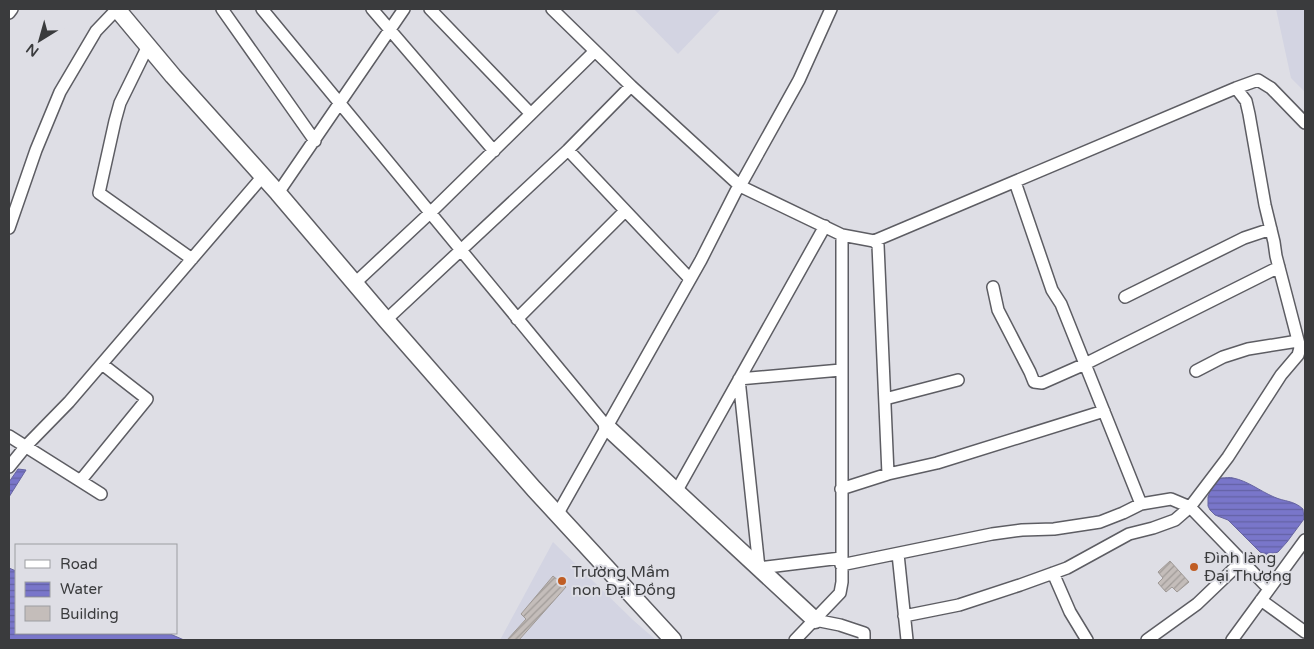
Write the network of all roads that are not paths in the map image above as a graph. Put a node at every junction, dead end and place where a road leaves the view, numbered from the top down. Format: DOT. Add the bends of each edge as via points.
graph roads {
  1 [pos="12,9"];
  2 [pos="117,9"];
  3 [pos="222,9"];
  4 [pos="262,9"];
  5 [pos="372,9"];
  6 [pos="404,9"];
  7 [pos="430,9"];
  8 [pos="552,9"];
  9 [pos="831,9"];
  10 [pos="9,13"];
  11 [pos="390,30"];
  12 [pos="148,46"];
  13 [pos="595,51"];
  14 [pos="631,86"];
  15 [pos="1236,88"];
  16 [pos="340,104"];
  17 [pos="531,114"];
  18 [pos="1305,123"];
  19 [pos="315,141"];
  20 [pos="568,150"];
  21 [pos="494,151"];
  22 [pos="263,176"];
  23 [pos="1015,182"];
  24 [pos="740,186"];
  25 [pos="278,193"];
  26 [pos="625,211"];
  27 [pos="430,213"];
  28 [pos="825,226"];
  29 [pos="9,228"];
  30 [pos="1271,229"];
  31 [pos="842,235"];
  32 [pos="874,241"];
  33 [pos="460,250"];
  34 [pos="192,259"];
  35 [pos="1279,267"];
  36 [pos="690,279"];
  37 [pos="355,283"];
  38 [pos="993,287"];
  39 [pos="1125,297"];
  40 [pos="517,318"];
  41 [pos="386,320"];
  42 [pos="1298,341"];
  43 [pos="1302,356"];
  44 [pos="102,364"];
  45 [pos="1085,364"];
  46 [pos="842,370"];
  47 [pos="1196,371"];
  48 [pos="739,380"];
  49 [pos="958,380"];
  50 [pos="885,399"];
  51 [pos="1104,411"];
  52 [pos="607,427"];
  53 [pos="9,436"];
  54 [pos="26,446"];
  55 [pos="11,464"];
  56 [pos="888,474"];
  57 [pos="81,480"];
  58 [pos="841,490"];
  59 [pos="676,492"];
  60 [pos="101,494"];
  61 [pos="1141,504"];
  62 [pos="1190,507"];
  63 [pos="557,515"];
  64 [pos="1305,540"];
  65 [pos="898,554"];
  66 [pos="1242,561"];
  67 [pos="841,562"];
  68 [pos="759,568"];
  69 [pos="1053,573"];
  70 [pos="1269,590"];
  71 [pos="1262,600"];
  72 [pos="904,616"];
  73 [pos="815,620"];
  74 [pos="1305,632"];
  75 [pos="673,640"];
  76 [pos="795,640"];
  77 [pos="864,640"];
  78 [pos="907,640"];
  79 [pos="1087,640"];
  80 [pos="1147,640"];
  81 [pos="1232,640"];
  1 -- 10 [label="street"];
  2 -- 12 [label="main road"];
  2 -- 29 [label="street" via="96,31 60,92"];
  3 -- 19 [label="street"];
  4 -- 16 [label="street"];
  5 -- 11 [label="street"];
  6 -- 11 [label="street"];
  7 -- 17 [label="street"];
  8 -- 13 [label="street"];
  9 -- 24 [label="street" via="799,80"];
  11 -- 16 [label="street"];
  11 -- 21 [label="street"];
  12 -- 22 [label="main road"];
  12 -- 34 [label="street" via="120,103 99,193"];
  13 -- 14 [label="street"];
  13 -- 17 [label="street"];
  14 -- 20 [label="street"];
  14 -- 24 [label="street"];
  15 -- 18 [label="street" via="1258,80 1271,88"];
  15 -- 23 [label="street"];
  15 -- 30 [label="street" via="1248,107"];
  16 -- 19 [label="street"];
  16 -- 27 [label="street"];
  17 -- 21 [label="street"];
  19 -- 25 [label="street"];
  20 -- 26 [label="street"];
  20 -- 33 [label="street"];
  21 -- 27 [label="street"];
  22 -- 25 [label="main road"];
  22 -- 34 [label="street"];
  23 -- 32 [label="street"];
  23 -- 45 [label="street" via="1052,290 1061,304"];
  24 -- 28 [label="street"];
  24 -- 36 [label="street"];
  25 -- 37 [label="main road"];
  26 -- 36 [label="street"];
  26 -- 40 [label="street"];
  27 -- 33 [label="street"];
  27 -- 37 [label="street"];
  28 -- 31 [label="street"];
  28 -- 48 [label="street"];
  30 -- 35 [label="street"];
  30 -- 39 [label="street" via="1244,238"];
  31 -- 32 [label="street"];
  31 -- 46 [label="street"];
  32 -- 50 [label="street" via="878,245"];
  33 -- 40 [label="street"];
  33 -- 41 [label="street"];
  34 -- 44 [label="street"];
  35 -- 42 [label="street"];
  35 -- 45 [label="street"];
  36 -- 52 [label="street"];
  37 -- 41 [label="main road"];
  38 -- 45 [label="street" via="998,310 1034,382 1042,383"];
  40 -- 52 [label="street"];
  41 -- 63 [label="main road"];
  42 -- 43 [label="street"];
  42 -- 47 [label="street" via="1248,349"];
  43 -- 62 [label="street" via="1281,375 1228,457"];
  44 -- 54 [label="street"];
  44 -- 57 [label="street" via="147,399"];
  45 -- 51 [label="street"];
  46 -- 48 [label="street"];
  46 -- 58 [label="street"];
  48 -- 59 [label="street"];
  48 -- 68 [label="street"];
  49 -- 50 [label="street"];
  50 -- 56 [label="street"];
  51 -- 56 [label="street" via="937,463"];
  51 -- 61 [label="street"];
  52 -- 59 [label="main road"];
  52 -- 63 [label="street"];
  53 -- 54 [label="street"];
  54 -- 55 [label="street"];
  54 -- 57 [label="street"];
  56 -- 58 [label="street"];
  57 -- 60 [label="street"];
  58 -- 67 [label="street"];
  59 -- 68 [label="main road"];
  61 -- 62 [label="street" via="1171,499"];
  61 -- 65 [label="street" via="1100,522 992,534"];
  62 -- 66 [label="street"];
  62 -- 69 [label="street" via="1175,520 1129,534"];
  63 -- 75 [label="main road"];
  64 -- 70 [label="street"];
  65 -- 67 [label="street"];
  65 -- 72 [label="street"];
  66 -- 70 [label="street"];
  66 -- 80 [label="street" via="1196,604"];
  67 -- 68 [label="street"];
  67 -- 73 [label="street" via="840,593"];
  68 -- 73 [label="main road"];
  69 -- 72 [label="street" via="959,605"];
  69 -- 79 [label="street"];
  70 -- 71 [label="street"];
  71 -- 74 [label="street"];
  71 -- 81 [label="street"];
  72 -- 78 [label="street"];
  73 -- 76 [label="street"];
  73 -- 77 [label="street" via="864,633"];
}
